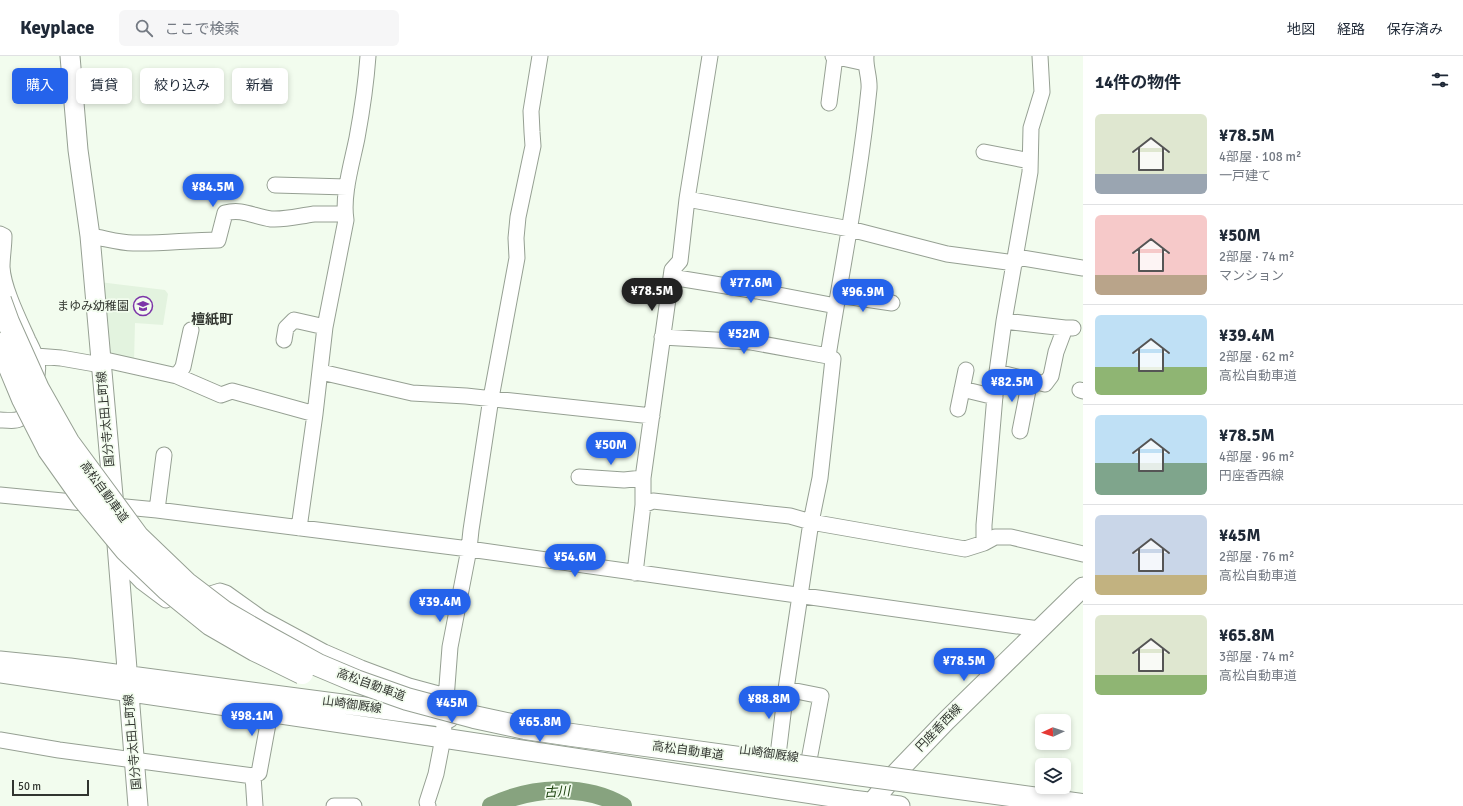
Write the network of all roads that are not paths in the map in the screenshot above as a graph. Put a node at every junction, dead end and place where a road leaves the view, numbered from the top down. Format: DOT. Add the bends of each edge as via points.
graph roads {
  1 [pos="70,56"];
  2 [pos="368,56"];
  3 [pos="540,56"];
  4 [pos="710,56"];
  5 [pos="834,56"];
  6 [pos="1040,56"];
  7 [pos="866,59"];
  8 [pos="829,103"];
  9 [pos="984,152"];
  10 [pos="1030,161"];
  11 [pos="275,184"];
  12 [pos="347,187"];
  13 [pos="687,199"];
  14 [pos="345,214"];
  15 [pos="850,229"];
  16 [pos="0,234"];
  17 [pos="90,236"];
  18 [pos="1015,260"];
  19 [pos="1083,268"];
  20 [pos="670,277"];
  21 [pos="0,300"];
  22 [pos="837,301"];
  23 [pos="892,303"];
  24 [pos="1004,321"];
  25 [pos="325,327"];
  26 [pos="191,330"];
  27 [pos="662,337"];
  28 [pos="284,340"];
  29 [pos="0,344"];
  30 [pos="36,356"];
  31 [pos="828,356"];
  32 [pos="101,362"];
  33 [pos="966,370"];
  34 [pos="321,372"];
  35 [pos="998,372"];
  36 [pos="177,376"];
  37 [pos="1030,380"];
  38 [pos="962,389"];
  39 [pos="995,397"];
  40 [pos="491,398"];
  41 [pos="958,409"];
  42 [pos="316,414"];
  43 [pos="652,416"];
  44 [pos="0,420"];
  45 [pos="1020,431"];
  46 [pos="164,455"];
  47 [pos="579,477"];
  48 [pos="643,478"];
  49 [pos="0,495"];
  50 [pos="643,505"];
  51 [pos="114,506"];
  52 [pos="157,510"];
  53 [pos="811,522"];
  54 [pos="299,528"];
  55 [pos="984,543"];
  56 [pos="469,549"];
  57 [pos="1083,554"];
  58 [pos="118,557"];
  59 [pos="635,573"];
  60 [pos="1083,587"];
  61 [pos="801,596"];
  62 [pos="1038,629"];
  63 [pos="0,661"];
  64 [pos="0,673"];
  65 [pos="127,684"];
  66 [pos="786,689"];
  67 [pos="446,696"];
  68 [pos="270,713"];
  69 [pos="445,718"];
  70 [pos="443,738"];
  71 [pos="0,740"];
  72 [pos="778,755"];
  73 [pos="809,760"];
  74 [pos="134,761"];
  75 [pos="897,772"];
  76 [pos="253,776"];
  77 [pos="1083,803"];
  78 [pos="871,804"];
  79 [pos="138,806"];
  80 [pos="255,806"];
  81 [pos="334,806"];
  82 [pos="354,806"];
  83 [pos="428,806"];
  84 [pos="900,806"];
  85 [pos="998,806"];
  1 -- 17 [label="main road, 国分寺太田上町線" via="78,150"];
  2 -- 12 [label="street" via="364,103"];
  3 -- 40 [label="street" via="532,111 534,146 518,217 517,258"];
  4 -- 13 [label="street"];
  5 -- 7 [label="street"];
  5 -- 8 [label="street"];
  6 -- 10 [label="street" via="1042,92 1031,128"];
  7 -- 15 [label="street" via="869,87"];
  9 -- 10 [label="street"];
  10 -- 18 [label="street"];
  11 -- 12 [label="street"];
  12 -- 14 [label="street"];
  13 -- 15 [label="street"];
  13 -- 20 [label="street" via="680,261 672,270"];
  14 -- 17 [label="street" via="313,214 270,219 234,211 225,213 218,240 131,243"];
  14 -- 25 [label="street" via="346,220"];
  15 -- 18 [label="street" via="947,254"];
  15 -- 22 [label="street"];
  16 -- 30 [label="street" via="4,236 4,282"];
  17 -- 32 [label="main road, 国分寺太田上町線"];
  18 -- 19 [label="street"];
  18 -- 24 [label="street"];
  20 -- 22 [label="street"];
  20 -- 27 [label="street"];
  21 -- 77 [label="highway, 高松自動車道, bridge" via="38,389 68,442 138,538 186,584 224,612 318,665 407,699 525,728"];
  22 -- 23 [label="street"];
  22 -- 31 [label="street"];
  24 -- 35 [label="street"];
  24 -- 37 [label="street" via="1069,328 1056,352 1051,376 1045,384"];
  25 -- 28 [label="street" via="294,320 286,328"];
  25 -- 34 [label="street"];
  26 -- 36 [label="street" via="183,367"];
  27 -- 31 [label="street" via="751,342"];
  27 -- 43 [label="street"];
  29 -- 85 [label="highway, 高松自動車道, bridge" via="23,399 49,450 83,498 126,550 168,590 210,624 255,650 317,680 398,710 521,739"];
  30 -- 32 [label="street"];
  30 -- 44 [label="street" via="37,375 24,416 20,419"];
  31 -- 53 [label="street" via="834,359 820,478"];
  32 -- 36 [label="street"];
  32 -- 51 [label="main road, 国分寺太田上町線"];
  33 -- 38 [label="street"];
  34 -- 40 [label="street" via="412,393"];
  34 -- 42 [label="street"];
  35 -- 37 [label="street"];
  35 -- 39 [label="street"];
  36 -- 42 [label="street" via="221,395 232,391"];
  37 -- 45 [label="street"];
  38 -- 39 [label="street"];
  38 -- 41 [label="street"];
  39 -- 55 [label="street"];
  40 -- 43 [label="street"];
  40 -- 56 [label="street"];
  42 -- 54 [label="street"];
  43 -- 48 [label="street"];
  46 -- 52 [label="street"];
  47 -- 48 [label="street" via="624,480"];
  48 -- 50 [label="street"];
  49 -- 51 [label="street"];
  50 -- 53 [label="street" via="653,500 790,516"];
  50 -- 59 [label="street"];
  51 -- 52 [label="street"];
  51 -- 58 [label="main road, 国分寺太田上町線"];
  52 -- 54 [label="street"];
  53 -- 55 [label="street" via="965,549"];
  53 -- 61 [label="street"];
  54 -- 56 [label="street"];
  55 -- 57 [label="street" via="995,537 1011,537"];
  56 -- 59 [label="street"];
  56 -- 67 [label="street" via="450,647"];
  58 -- 65 [label="main road, 国分寺太田上町線"];
  58 -- 67 [label="street" via="142,582 169,602 176,604 220,591 226,593 261,618 324,652 409,686"];
  59 -- 61 [label="street"];
  60 -- 62 [label="main road, 円座香西線"];
  61 -- 62 [label="street"];
  61 -- 66 [label="street"];
  62 -- 75 [label="main road, 円座香西線"];
  63 -- 65 [label="main road, 山崎御厩線" via="70,668"];
  64 -- 65 [label="main road, 山崎御厩線"];
  65 -- 68 [label="main road, 山崎御厩線"];
  65 -- 69 [label="main road, 山崎御厩線" via="369,707"];
  65 -- 74 [label="main road, 国分寺太田上町線"];
  66 -- 72 [label="street"];
  66 -- 73 [label="street" via="821,696"];
  67 -- 69 [label="street"];
  68 -- 70 [label="main road, 山崎御厩線"];
  68 -- 76 [label="street" via="259,773"];
  69 -- 70 [label="street"];
  69 -- 72 [label="main road, 山崎御厩線" via="671,741"];
  70 -- 78 [label="main road, 山崎御厩線"];
  70 -- 83 [label="street"];
  71 -- 74 [label="street"];
  72 -- 73 [label="main road, 山崎御厩線"];
  73 -- 75 [label="main road, 山崎御厩線"];
  74 -- 76 [label="street"];
  74 -- 79 [label="main road, 国分寺太田上町線"];
  75 -- 77 [label="main road, 山崎御厩線"];
  75 -- 78 [label="main road, 円座香西線"];
  76 -- 80 [label="street"];
  78 -- 84 [label="main road, 山崎御厩線"];
  81 -- 82 [label="street"];
}
